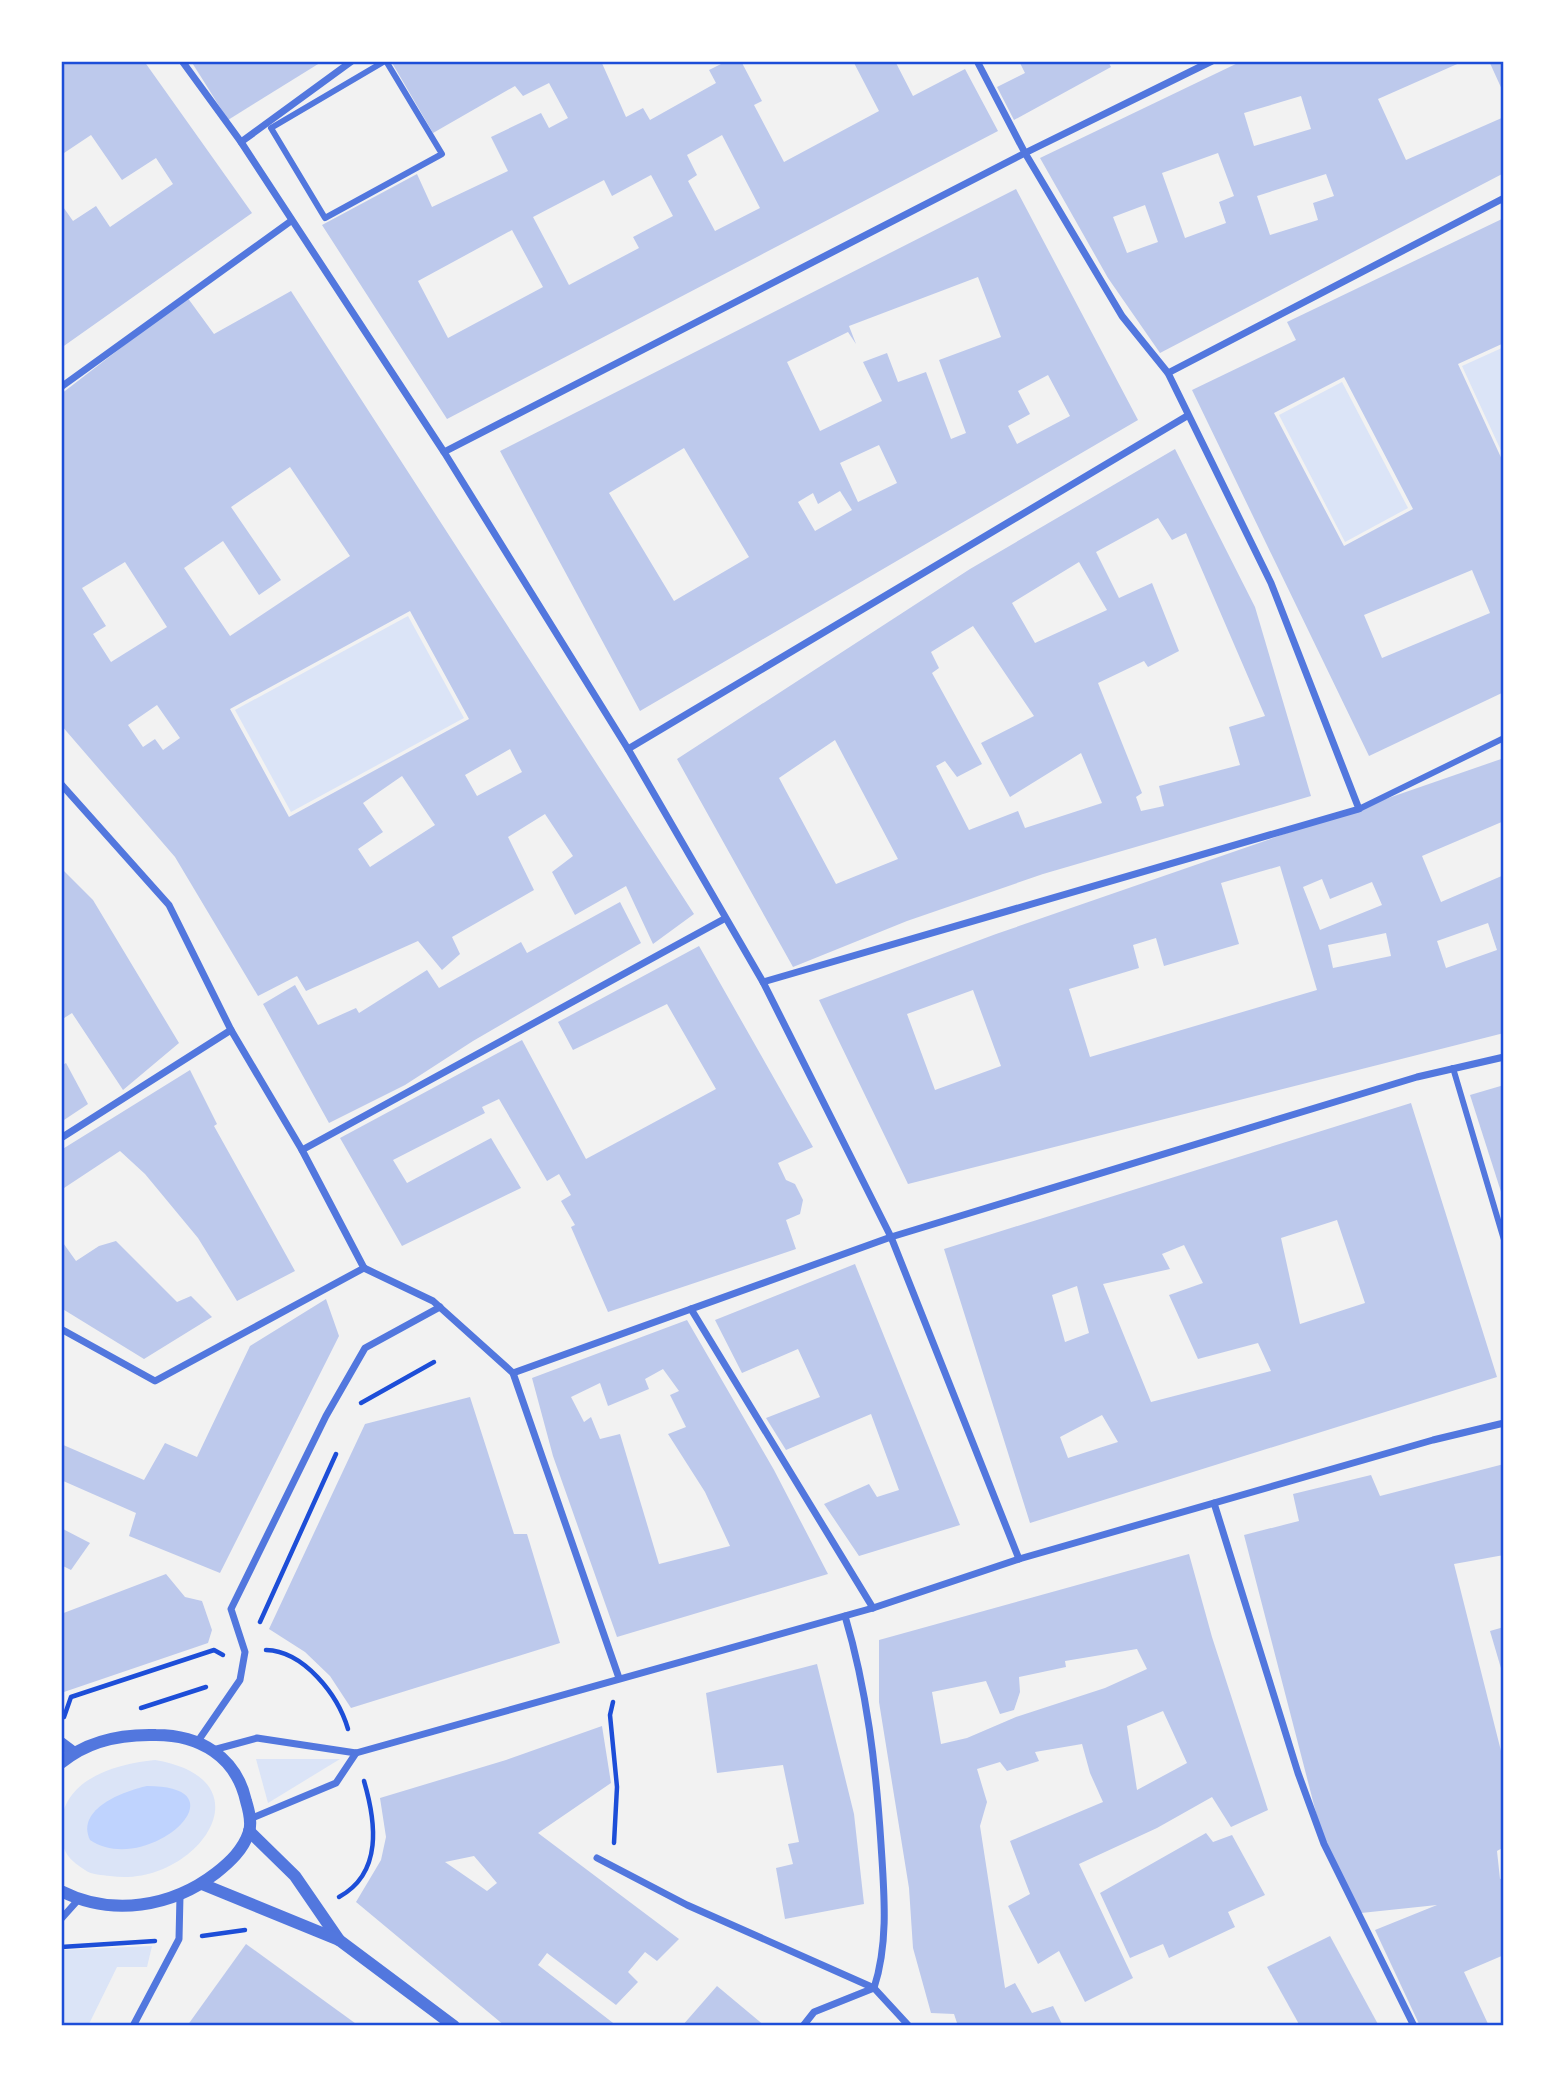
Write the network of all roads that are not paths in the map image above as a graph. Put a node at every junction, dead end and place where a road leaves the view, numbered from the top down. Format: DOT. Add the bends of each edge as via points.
graph roads {
  1 [pos="182,61"];
  2 [pos="352,61"];
  3 [pos="385,61"];
  4 [pos="977,61"];
  5 [pos="1212,61"];
  6 [pos="241,142"];
  7 [pos="1025,153"];
  8 [pos="1504,198"];
  9 [pos="291,221"];
  10 [pos="1168,373"];
  11 [pos="61,387"];
  12 [pos="1187,415"];
  13 [pos="444,452"];
  14 [pos="1504,738"];
  15 [pos="628,748"];
  16 [pos="61,785"];
  17 [pos="1359,809"];
  18 [pos="724,919"];
  19 [pos="763,982"];
  20 [pos="231,1030"];
  21 [pos="1504,1057"];
  22 [pos="1453,1068"];
  23 [pos="61,1138"];
  24 [pos="302,1150"];
  25 [pos="891,1237"];
  26 [pos="1504,1240"];
  27 [pos="364,1268"];
  28 [pos="440,1307"];
  29 [pos="691,1309"];
  30 [pos="61,1329"];
  31 [pos="513,1373"];
  32 [pos="1504,1423"];
  33 [pos="1214,1503"];
  34 [pos="1019,1559"];
  35 [pos="873,1608"];
  36 [pos="845,1616"];
  37 [pos="619,1678"];
  38 [pos="198,1741"];
  39 [pos="61,1743"];
  40 [pos="213,1750"];
  41 [pos="74,1752"];
  42 [pos="355,1753"];
  43 [pos="61,1763"];
  44 [pos="250,1825"];
  45 [pos="597,1858"];
  46 [pos="202,1884"];
  47 [pos="61,1891"];
  48 [pos="180,1896"];
  49 [pos="78,1900"];
  50 [pos="61,1919"];
  51 [pos="339,1940"];
  52 [pos="874,1988"];
  53 [pos="133,2026"];
  54 [pos="454,2026"];
  55 [pos="803,2026"];
  56 [pos="909,2026"];
  57 [pos="1414,2026"];
  1 -- 6 [label="street"];
  2 -- 6 [label="street"];
  3 -- 3 [label="street" via="271,128 325,218 442,154"];
  4 -- 7 [label="street"];
  5 -- 7 [label="street"];
  6 -- 9 [label="street"];
  7 -- 10 [label="street" via="1122,316"];
  7 -- 13 [label="street"];
  8 -- 10 [label="street"];
  9 -- 11 [label="street"];
  9 -- 13 [label="street"];
  10 -- 12 [label="street"];
  12 -- 15 [label="street"];
  12 -- 17 [label="street" via="1271,583"];
  13 -- 15 [label="street"];
  14 -- 17 [label="street"];
  15 -- 18 [label="street"];
  16 -- 20 [label="street" via="169,905"];
  17 -- 19 [label="street"];
  18 -- 19 [label="street"];
  18 -- 24 [label="street"];
  19 -- 25 [label="street"];
  20 -- 23 [label="street"];
  20 -- 24 [label="street"];
  21 -- 22 [label="street"];
  22 -- 25 [label="street"];
  22 -- 26 [label="street"];
  24 -- 27 [label="street"];
  25 -- 29 [label="street"];
  25 -- 34 [label="street"];
  27 -- 28 [label="street"];
  27 -- 30 [label="street" via="155,1381"];
  28 -- 31 [label="street"];
  28 -- 38 [label="street" via="365,1348 326,1416 231,1609 245,1652 240,1680"];
  29 -- 31 [label="street"];
  29 -- 35 [label="street"];
  31 -- 37 [label="street"];
  32 -- 33 [label="street"];
  33 -- 34 [label="street"];
  33 -- 57 [label="street" via="1324,1844"];
  34 -- 35 [label="street"];
  35 -- 36 [label="street"];
  36 -- 37 [label="street"];
  36 -- 52 [label="street" via="857,1657 876,1772 884,1880 883,1960"];
  37 -- 42 [label="street"];
  38 -- 40 [label="street"];
  38 -- 41 [label="street" via="135,1734"];
  39 -- 41 [label="street"];
  40 -- 42 [label="street" via="257,1738"];
  40 -- 44 [label="street" via="238,1779"];
  41 -- 43 [label="street"];
  42 -- 44 [label="street" via="336,1783"];
  44 -- 46 [label="street" via="243,1846 230,1862"];
  44 -- 51 [label="street" via="320,1908"];
  45 -- 52 [label="street" via="687,1905"];
  46 -- 48 [label="street"];
  46 -- 51 [label="street"];
  47 -- 49 [label="street"];
  48 -- 49 [label="street" via="135,1905"];
  48 -- 53 [label="street" via="179,1939"];
  49 -- 50 [label="street"];
  51 -- 54 [label="street"];
  52 -- 55 [label="street" via="814,2011"];
  52 -- 56 [label="street"];
}
